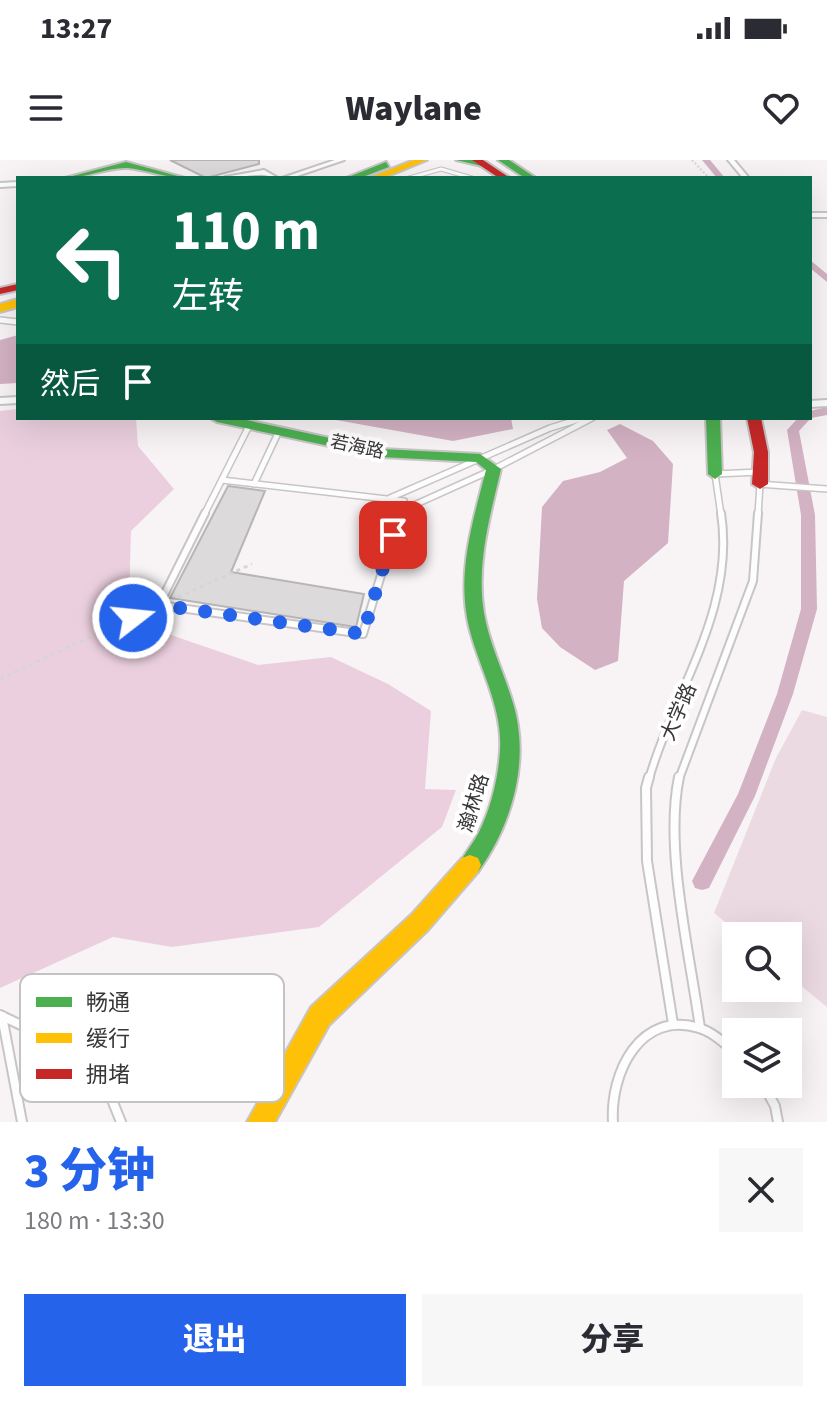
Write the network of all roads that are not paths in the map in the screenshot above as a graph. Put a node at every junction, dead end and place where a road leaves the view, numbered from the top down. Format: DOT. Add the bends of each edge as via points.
graph roads {
  1 [pos="341,160"];
  2 [pos="398,160"];
  3 [pos="422,160"];
  4 [pos="461,160"];
  5 [pos="503,160"];
  6 [pos="731,160"];
  7 [pos="477,167"];
  8 [pos="79,176"];
  9 [pos="172,176"];
  10 [pos="235,176"];
  11 [pos="271,176"];
  12 [pos="291,176"];
  13 [pos="356,176"];
  14 [pos="379,176"];
  15 [pos="417,176"];
  16 [pos="500,176"];
  17 [pos="528,176"];
  18 [pos="744,176"];
  19 [pos="228,420"];
  20 [pos="579,420"];
  21 [pos="587,420"];
  22 [pos="713,420"];
  23 [pos="754,420"];
  24 [pos="250,424"];
  25 [pos="279,431"];
  26 [pos="487,464"];
  27 [pos="715,474"];
  28 [pos="761,478"];
  29 [pos="222,480"];
  30 [pos="254,484"];
  31 [pos="827,489"];
  32 [pos="387,499"];
  33 [pos="401,511"];
  34 [pos="1,1015"];
  35 [pos="20,1024"];
  36 [pos="673,1024"];
  37 [pos="700,1028"];
  38 [pos="722,1043"];
  39 [pos="284,1080"];
  40 [pos="771,1098"];
  41 [pos="113,1102"];
  42 [pos="271,1102"];
  43 [pos="22,1122"];
  44 [pos="121,1122"];
  45 [pos="260,1122"];
  46 [pos="613,1122"];
  47 [pos="778,1122"];
  1 -- 12 [label="street"];
  2 -- 13 [label="main road"];
  3 -- 14 [label="main road"];
  4 -- 7 [label="main road"];
  5 -- 17 [label="main road"];
  6 -- 18 [label="street"];
  7 -- 15 [label="lane"];
  7 -- 16 [label="main road"];
  8 -- 9 [label="main road" via="126,165"];
  10 -- 11 [label="street"];
  19 -- 24 [label="main road, 若海路"];
  20 -- 26 [label="lane"];
  21 -- 26 [label="lane"];
  22 -- 27 [label="main road, 大学路"];
  23 -- 28 [label="main road, 大学路"];
  24 -- 25 [label="main road, 若海路"];
  24 -- 29 [label="lane"];
  25 -- 26 [label="main road, 若海路" via="405,457"];
  25 -- 30 [label="lane"];
  26 -- 32 [label="lane"];
  26 -- 33 [label="lane"];
  26 -- 39 [label="main road, 瀚林路" via="474,546 475,613 510,733 505,789 483,850 420,922 320,1016"];
  27 -- 28 [label="lane"];
  27 -- 36 [label="lane, 大学路" via="726,545 709,629 659,743 646,788 647,861"];
  28 -- 31 [label="lane"];
  28 -- 37 [label="lane, 大学路" via="753,581 682,762 674,801"];
  29 -- 30 [label="lane"];
  29 -- 33 [label="lane" via="159,605 363,634"];
  30 -- 32 [label="lane"];
  32 -- 33 [label="lane" via="404,501"];
  34 -- 35 [label="lane"];
  34 -- 43 [label="lane"];
  36 -- 37 [label="lane"];
  36 -- 46 [label="lane" via="650,1032 628,1049 615,1085"];
  37 -- 38 [label="lane"];
  40 -- 47 [label="lane"];
  41 -- 44 [label="lane"];
  42 -- 45 [label="main road, 瀚林路"];
}
